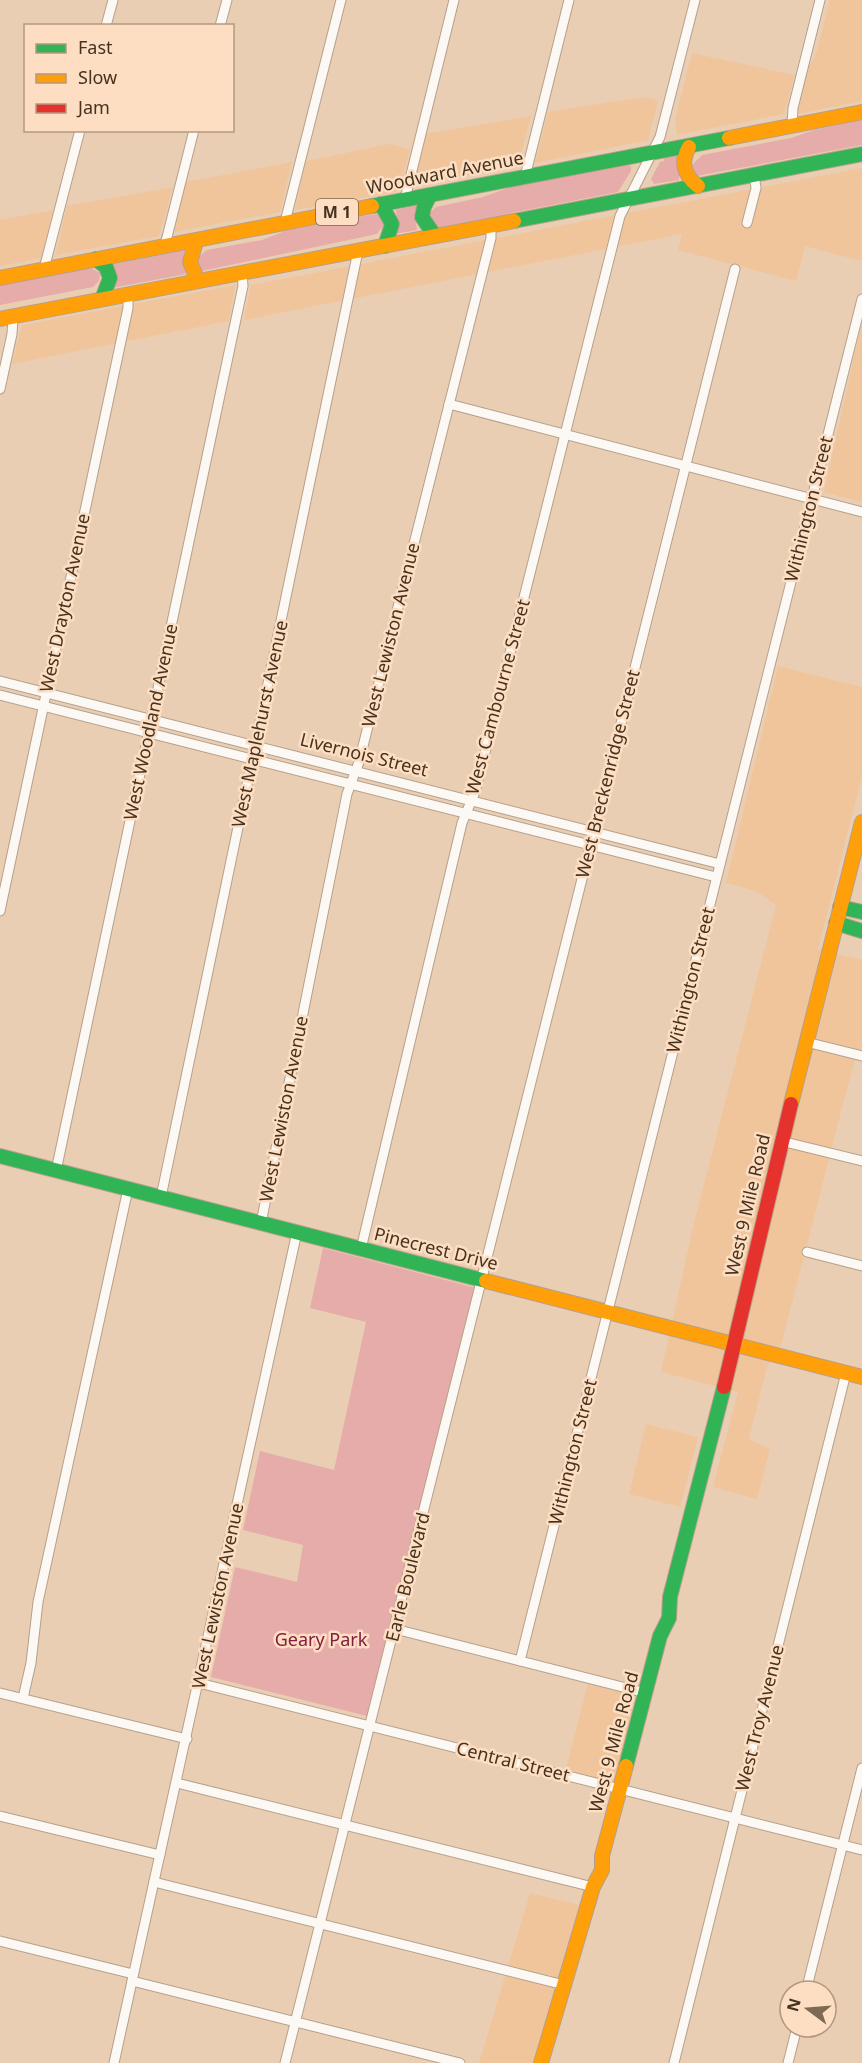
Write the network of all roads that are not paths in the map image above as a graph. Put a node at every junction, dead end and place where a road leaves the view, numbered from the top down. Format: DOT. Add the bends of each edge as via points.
graph roads {
  1 [pos="113,0"];
  2 [pos="227,0"];
  3 [pos="341,0"];
  4 [pos="454,0"];
  5 [pos="569,0"];
  6 [pos="695,0"];
  7 [pos="820,0"];
  8 [pos="107,24"];
  9 [pos="221,24"];
  10 [pos="862,112"];
  11 [pos="792,125"];
  12 [pos="79,132"];
  13 [pos="194,132"];
  14 [pos="689,147"];
  15 [pos="653,152"];
  16 [pos="862,154"];
  17 [pos="754,175"];
  18 [pos="525,177"];
  19 [pos="698,186"];
  20 [pos="430,195"];
  21 [pos="405,199"];
  22 [pos="626,200"];
  23 [pos="381,204"];
  24 [pos="285,222"];
  25 [pos="747,223"];
  26 [pos="490,225"];
  27 [pos="435,236"];
  28 [pos="196,242"];
  29 [pos="165,246"];
  30 [pos="385,246"];
  31 [pos="358,251"];
  32 [pos="96,259"];
  33 [pos="44,269"];
  34 [pos="735,269"];
  35 [pos="242,273"];
  36 [pos="0,278"];
  37 [pos="198,281"];
  38 [pos="128,295"];
  39 [pos="102,298"];
  40 [pos="862,299"];
  41 [pos="6,318"];
  42 [pos="0,389"];
  43 [pos="449,404"];
  44 [pos="565,434"];
  45 [pos="686,465"];
  46 [pos="812,498"];
  47 [pos="862,512"];
  48 [pos="0,681"];
  49 [pos="46,692"];
  50 [pos="0,695"];
  51 [pos="43,706"];
  52 [pos="151,719"];
  53 [pos="148,733"];
  54 [pos="256,746"];
  55 [pos="253,760"];
  56 [pos="356,771"];
  57 [pos="351,784"];
  58 [pos="471,801"];
  59 [pos="466,813"];
  60 [pos="862,822"];
  61 [pos="594,832"];
  62 [pos="590,845"];
  63 [pos="720,864"];
  64 [pos="716,877"];
  65 [pos="840,907"];
  66 [pos="0,911"];
  67 [pos="862,912"];
  68 [pos="836,923"];
  69 [pos="862,931"];
  70 [pos="806,1042"];
  71 [pos="862,1056"];
  72 [pos="781,1141"];
  73 [pos="0,1156"];
  74 [pos="862,1161"];
  75 [pos="56,1171"];
  76 [pos="128,1189"];
  77 [pos="161,1197"];
  78 [pos="261,1224"];
  79 [pos="297,1232"];
  80 [pos="361,1248"];
  81 [pos="807,1252"];
  82 [pos="862,1266"];
  83 [pos="483,1279"];
  84 [pos="608,1311"];
  85 [pos="735,1343"];
  86 [pos="846,1373"];
  87 [pos="862,1377"];
  88 [pos="395,1629"];
  89 [pos="520,1661"];
  90 [pos="199,1683"];
  91 [pos="0,1693"];
  92 [pos="646,1693"];
  93 [pos="23,1698"];
  94 [pos="370,1726"];
  95 [pos="187,1739"];
  96 [pos="862,1768"];
  97 [pos="177,1783"];
  98 [pos="620,1789"];
  99 [pos="0,1816"];
  100 [pos="735,1818"];
  101 [pos="344,1824"];
  102 [pos="843,1845"];
  103 [pos="862,1850"];
  104 [pos="160,1855"];
  105 [pos="154,1882"];
  106 [pos="593,1887"];
  107 [pos="320,1923"];
  108 [pos="0,1941"];
  109 [pos="133,1977"];
  110 [pos="809,1979"];
  111 [pos="564,1984"];
  112 [pos="295,2021"];
  113 [pos="794,2039"];
  114 [pos="114,2063"];
  115 [pos="285,2063"];
  116 [pos="460,2063"];
  117 [pos="541,2063"];
  118 [pos="674,2063"];
  119 [pos="788,2063"];
  1 -- 8 [label="street"];
  2 -- 9 [label="street"];
  3 -- 24 [label="street"];
  4 -- 21 [label="street"];
  5 -- 18 [label="street"];
  6 -- 15 [label="street, West Cambourne Street"];
  7 -- 11 [label="street"];
  10 -- 11 [label="main road, Woodward Avenue / M 1"];
  11 -- 14 [label="main road, Woodward Avenue / M 1"];
  12 -- 33 [label="street"];
  13 -- 29 [label="street"];
  14 -- 15 [label="main road, Woodward Avenue / M 1"];
  14 -- 19 [label="main road" via="683,155 683,167"];
  15 -- 18 [label="main road, Woodward Avenue / M 1"];
  15 -- 22 [label="street, West Cambourne Street"];
  16 -- 17 [label="main road, M 1"];
  17 -- 19 [label="main road, M 1"];
  17 -- 25 [label="street" via="756,188"];
  18 -- 20 [label="main road, Woodward Avenue / M 1"];
  19 -- 22 [label="main road, M 1"];
  20 -- 21 [label="main road, Woodward Avenue / M 1"];
  20 -- 27 [label="main road" via="421,216 425,228"];
  21 -- 23 [label="main road, Woodward Avenue / M 1"];
  22 -- 26 [label="main road, M 1"];
  22 -- 44 [label="street, West Cambourne Street"];
  23 -- 24 [label="main road, Woodward Avenue / M 1"];
  23 -- 30 [label="main road" via="393,223"];
  24 -- 28 [label="main road, Woodward Avenue / M 1"];
  26 -- 27 [label="main road, M 1"];
  26 -- 43 [label="street, West Lewiston Avenue" via="491,238"];
  27 -- 30 [label="main road, M 1"];
  28 -- 29 [label="main road, Woodward Avenue / M 1"];
  28 -- 37 [label="main road" via="190,264"];
  29 -- 32 [label="main road, Woodward Avenue / M 1"];
  30 -- 31 [label="main road, M 1"];
  31 -- 35 [label="main road, M 1"];
  31 -- 54 [label="street, West Maplehurst Avenue"];
  32 -- 33 [label="main road, Woodward Avenue / M 1"];
  32 -- 39 [label="main road" via="106,267 110,278"];
  33 -- 36 [label="main road, Woodward Avenue / M 1"];
  34 -- 45 [label="street, West Breckenridge Street"];
  35 -- 37 [label="main road, M 1"];
  35 -- 52 [label="street, West Woodland Avenue" via="240,301"];
  37 -- 38 [label="main road, M 1"];
  38 -- 39 [label="main road, M 1"];
  38 -- 49 [label="street, West Drayton Avenue"];
  39 -- 41 [label="main road, M 1"];
  40 -- 46 [label="street, Withington Street"];
  41 -- 42 [label="street" via="12,334"];
  43 -- 44 [label="street"];
  43 -- 56 [label="street, West Lewiston Avenue"];
  44 -- 45 [label="street"];
  44 -- 58 [label="street, West Cambourne Street"];
  45 -- 46 [label="street"];
  45 -- 61 [label="street, West Breckenridge Street"];
  46 -- 47 [label="street"];
  46 -- 63 [label="street, Withington Street"];
  48 -- 49 [label="street, Livernois Street"];
  49 -- 51 [label="street, West Drayton Avenue"];
  49 -- 52 [label="street, Livernois Street"];
  50 -- 51 [label="street, Livernois Street"];
  51 -- 53 [label="street, Livernois Street"];
  51 -- 66 [label="street, West Drayton Avenue"];
  52 -- 53 [label="street, West Woodland Avenue"];
  52 -- 54 [label="street, Livernois Street"];
  53 -- 55 [label="street, Livernois Street"];
  53 -- 75 [label="street, West Woodland Avenue"];
  54 -- 55 [label="street, West Maplehurst Avenue"];
  54 -- 56 [label="street, Livernois Street"];
  55 -- 57 [label="street, Livernois Street"];
  55 -- 77 [label="street, West Maplehurst Avenue"];
  56 -- 57 [label="street, West Lewiston Avenue"];
  56 -- 58 [label="street, Livernois Street"];
  57 -- 59 [label="street, Livernois Street"];
  57 -- 78 [label="street, West Lewiston Avenue"];
  58 -- 59 [label="street, West Cambourne Street"];
  58 -- 61 [label="street, Livernois Street"];
  59 -- 62 [label="street, Livernois Street"];
  59 -- 80 [label="street, West Cambourne Street"];
  60 -- 65 [label="main road, West 9 Mile Road"];
  61 -- 62 [label="street, West Breckenridge Street"];
  61 -- 63 [label="street, Livernois Street"];
  62 -- 64 [label="street, Livernois Street"];
  62 -- 83 [label="street, West Breckenridge Street"];
  63 -- 64 [label="street, Withington Street"];
  64 -- 84 [label="street, Withington Street"];
  65 -- 67 [label="main road"];
  65 -- 68 [label="main road, West 9 Mile Road"];
  68 -- 69 [label="main road"];
  68 -- 70 [label="main road, West 9 Mile Road"];
  70 -- 71 [label="street"];
  70 -- 72 [label="main road, West 9 Mile Road"];
  72 -- 74 [label="street"];
  72 -- 85 [label="main road, West 9 Mile Road"];
  73 -- 75 [label="main road, Pinecrest Drive"];
  75 -- 76 [label="main road, Pinecrest Drive"];
  76 -- 77 [label="main road, Pinecrest Drive"];
  76 -- 93 [label="street" via="38,1602 32,1663"];
  77 -- 78 [label="main road, Pinecrest Drive"];
  78 -- 79 [label="main road, Pinecrest Drive"];
  79 -- 80 [label="main road, Pinecrest Drive"];
  79 -- 90 [label="street, West Lewiston Avenue"];
  80 -- 83 [label="main road, Pinecrest Drive"];
  81 -- 82 [label="street"];
  83 -- 84 [label="main road, Pinecrest Drive"];
  83 -- 88 [label="street, Earle Boulevard"];
  84 -- 85 [label="main road, Pinecrest Drive"];
  84 -- 89 [label="street, Withington Street"];
  85 -- 86 [label="main road, Pinecrest Drive"];
  85 -- 92 [label="main road, West 9 Mile Road"];
  86 -- 87 [label="main road, Pinecrest Drive"];
  86 -- 100 [label="street, West Troy Avenue"];
  88 -- 89 [label="street"];
  88 -- 94 [label="street, Earle Boulevard"];
  89 -- 92 [label="street"];
  90 -- 94 [label="street, Central Street"];
  90 -- 95 [label="street, West Lewiston Avenue"];
  91 -- 93 [label="street"];
  92 -- 98 [label="main road, West 9 Mile Road"];
  93 -- 95 [label="street"];
  94 -- 98 [label="street, Central Street"];
  94 -- 101 [label="street, Earle Boulevard"];
  95 -- 97 [label="street, West Lewiston Avenue"];
  96 -- 102 [label="street"];
  97 -- 101 [label="street"];
  97 -- 104 [label="street, West Lewiston Avenue"];
  98 -- 100 [label="street, Central Street"];
  98 -- 106 [label="main road, West 9 Mile Road" via="602,1856 592,1876"];
  99 -- 104 [label="street"];
  100 -- 102 [label="street, Central Street"];
  100 -- 118 [label="street, West Troy Avenue"];
  101 -- 106 [label="street"];
  101 -- 107 [label="street, Earle Boulevard"];
  102 -- 103 [label="street, Central Street"];
  102 -- 110 [label="street"];
  104 -- 105 [label="street, West Lewiston Avenue"];
  105 -- 107 [label="street"];
  105 -- 109 [label="street, West Lewiston Avenue"];
  106 -- 111 [label="main road, West 9 Mile Road"];
  107 -- 111 [label="street"];
  107 -- 112 [label="street, Earle Boulevard"];
  108 -- 109 [label="street"];
  109 -- 112 [label="street"];
  109 -- 114 [label="street, West Lewiston Avenue"];
  111 -- 117 [label="main road, West 9 Mile Road"];
  112 -- 115 [label="street, Earle Boulevard"];
  112 -- 116 [label="street"];
  113 -- 119 [label="street"];
}
